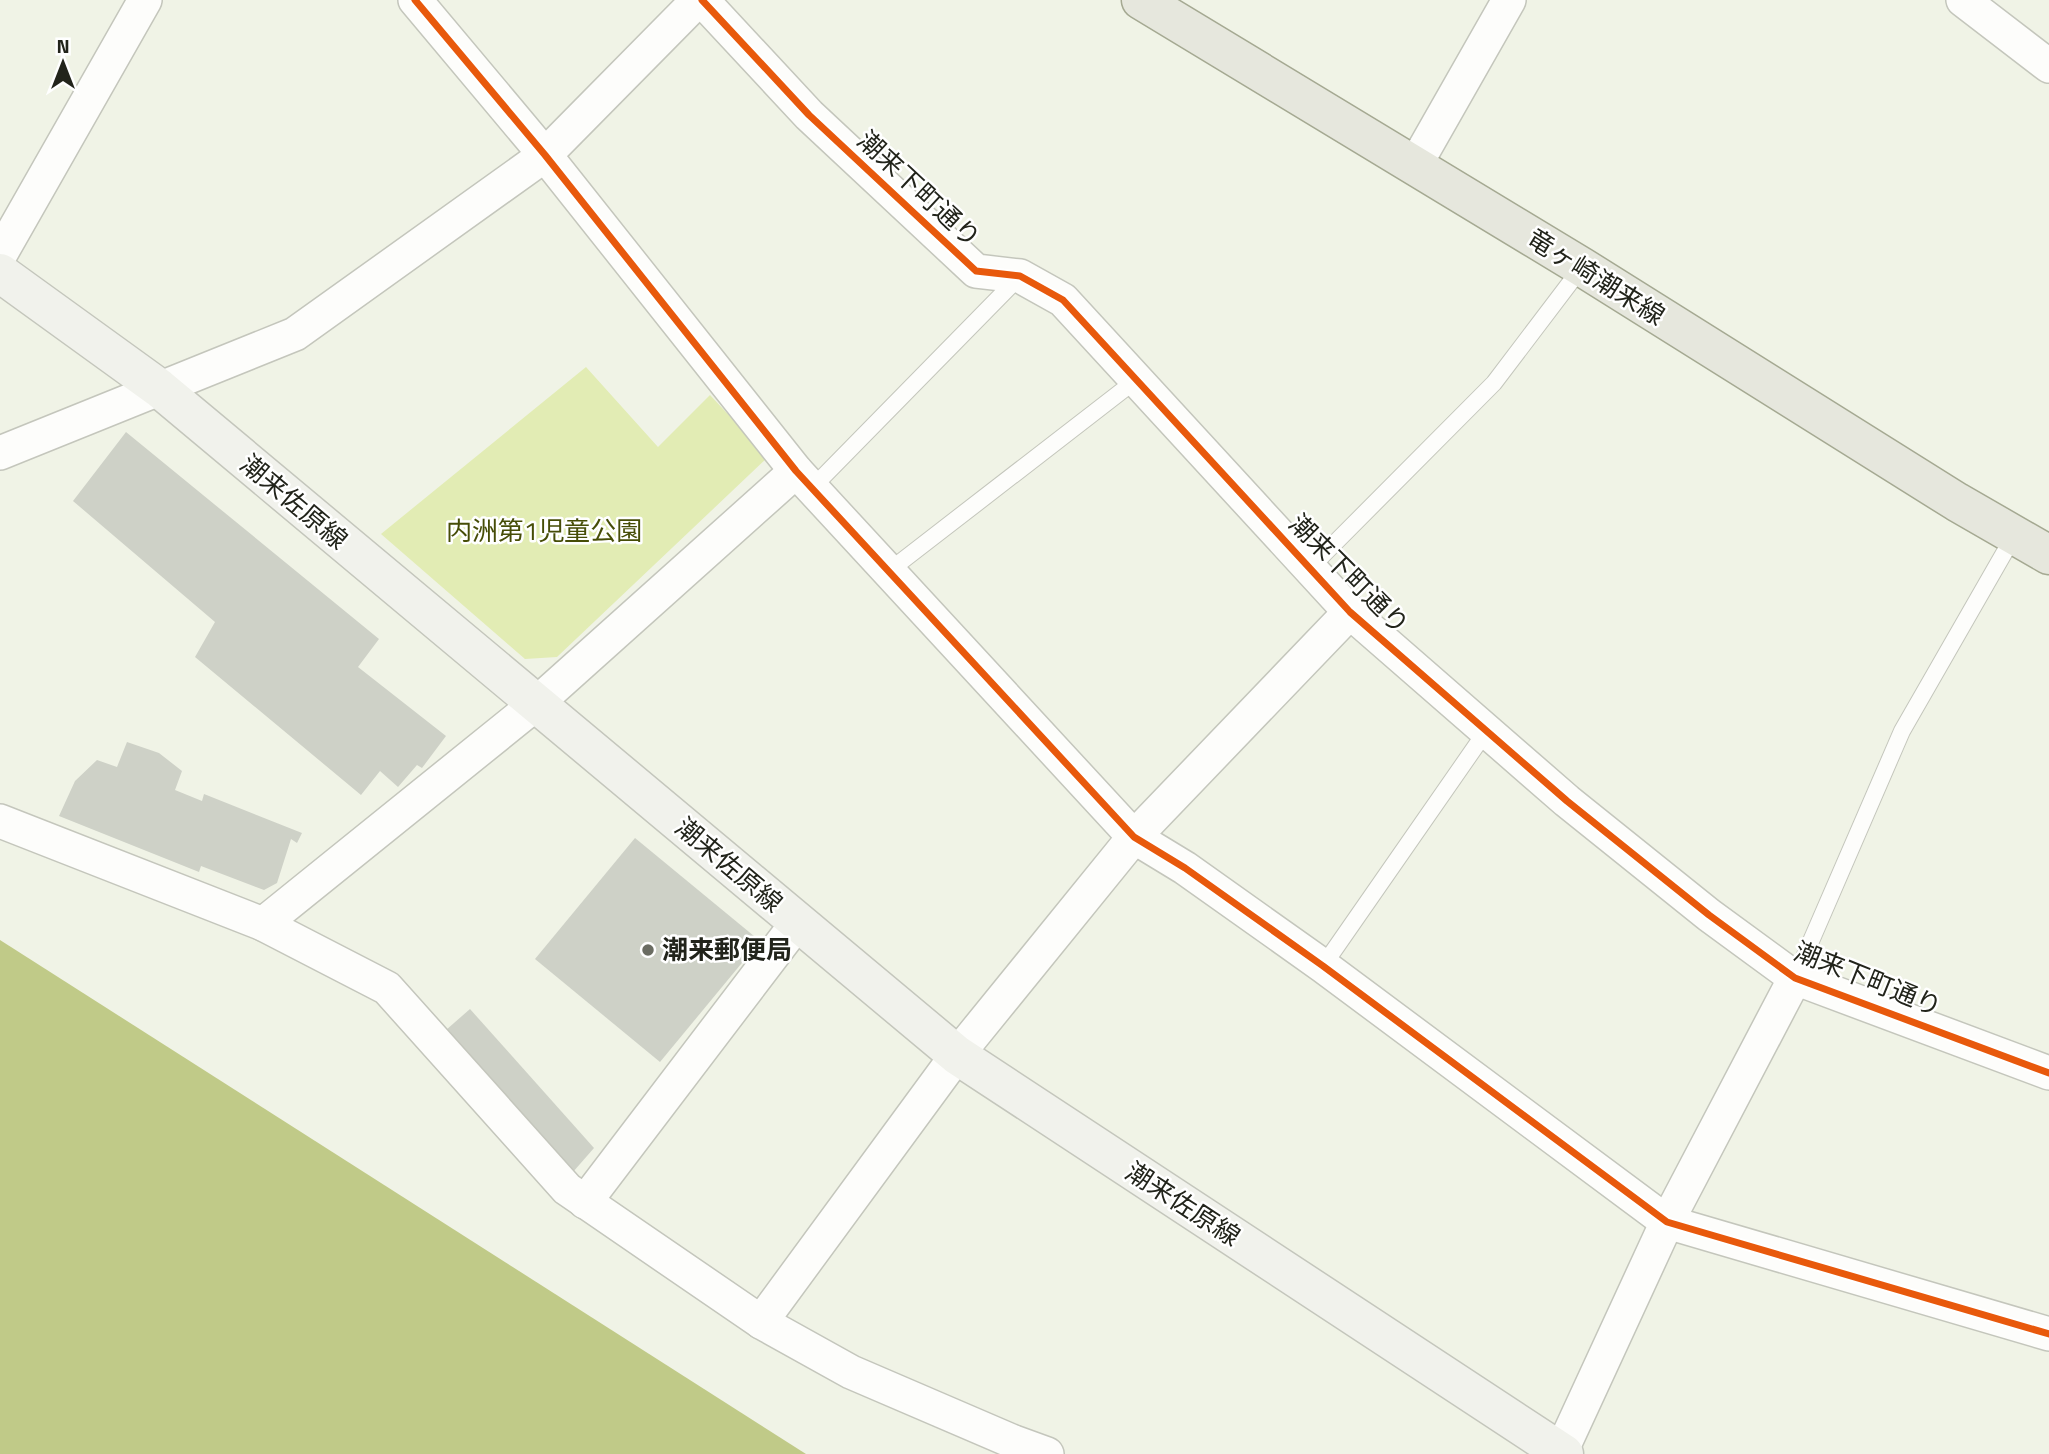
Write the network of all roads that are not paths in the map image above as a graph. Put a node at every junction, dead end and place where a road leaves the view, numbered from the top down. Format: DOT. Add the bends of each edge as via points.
graph roads {
  1 [pos="145,0"];
  2 [pos="700,0"];
  3 [pos="1142,0"];
  4 [pos="1509,0"];
  5 [pos="1963,0"];
  6 [pos="427,4"];
  7 [pos="2049,66"];
  8 [pos="545,155"];
  9 [pos="1414,167"];
  10 [pos="0,255"];
  11 [pos="1582,267"];
  12 [pos="0,274"];
  13 [pos="1020,276"];
  14 [pos="1136,380"];
  15 [pos="159,388"];
  16 [pos="0,453"];
  17 [pos="804,480"];
  18 [pos="2015,534"];
  19 [pos="2049,555"];
  20 [pos="1310,568"];
  21 [pos="889,571"];
  22 [pos="1350,612"];
  23 [pos="537,703"];
  24 [pos="1487,730"];
  25 [pos="0,821"];
  26 [pos="1134,837"];
  27 [pos="798,922"];
  28 [pos="263,924"];
  29 [pos="1323,966"];
  30 [pos="1795,978"];
  31 [pos="957,1055"];
  32 [pos="2049,1073"];
  33 [pos="585,1202"];
  34 [pos="1667,1222"];
  35 [pos="761,1322"];
  36 [pos="2049,1334"];
  37 [pos="1047,1454"];
  38 [pos="1562,1454"];
  1 -- 10 [label="street"];
  2 -- 8 [label="street"];
  2 -- 13 [label="street, 潮来下町通り" via="809,115 976,271"];
  3 -- 9 [label="main road, 竜ヶ崎潮来線"];
  4 -- 9 [label="street"];
  5 -- 7 [label="street"];
  6 -- 8 [label="street"];
  8 -- 15 [label="street" via="295,334"];
  8 -- 17 [label="street"];
  9 -- 11 [label="main road, 竜ヶ崎潮来線"];
  11 -- 18 [label="main road, 竜ヶ崎潮来線"];
  11 -- 20 [label="lane" via="1494,383"];
  12 -- 15 [label="main road, 潮来佐原線"];
  13 -- 14 [label="street, 潮来下町通り" via="1063,300"];
  13 -- 17 [label="lane"];
  14 -- 20 [label="street, 潮来下町通り"];
  14 -- 21 [label="lane"];
  15 -- 16 [label="street"];
  15 -- 23 [label="main road, 潮来佐原線"];
  17 -- 21 [label="street"];
  17 -- 23 [label="street"];
  18 -- 19 [label="main road, 竜ヶ崎潮来線"];
  18 -- 30 [label="lane" via="1902,731"];
  20 -- 22 [label="street, 潮来下町通り"];
  21 -- 26 [label="street"];
  22 -- 24 [label="street, 潮来下町通り"];
  22 -- 26 [label="street"];
  23 -- 27 [label="main road, 潮来佐原線"];
  23 -- 28 [label="street"];
  24 -- 29 [label="lane"];
  24 -- 30 [label="street, 潮来下町通り" via="1607,833"];
  25 -- 28 [label="street"];
  26 -- 29 [label="street"];
  26 -- 31 [label="street"];
  27 -- 31 [label="main road, 潮来佐原線"];
  27 -- 33 [label="street"];
  28 -- 33 [label="street" via="387,988 567,1189"];
  29 -- 34 [label="street"];
  30 -- 32 [label="street, 潮来下町通り"];
  30 -- 34 [label="street"];
  31 -- 35 [label="street"];
  31 -- 38 [label="main road, 潮来佐原線"];
  33 -- 35 [label="street"];
  34 -- 36 [label="street"];
  34 -- 38 [label="street"];
  35 -- 37 [label="street" via="851,1372"];
}
